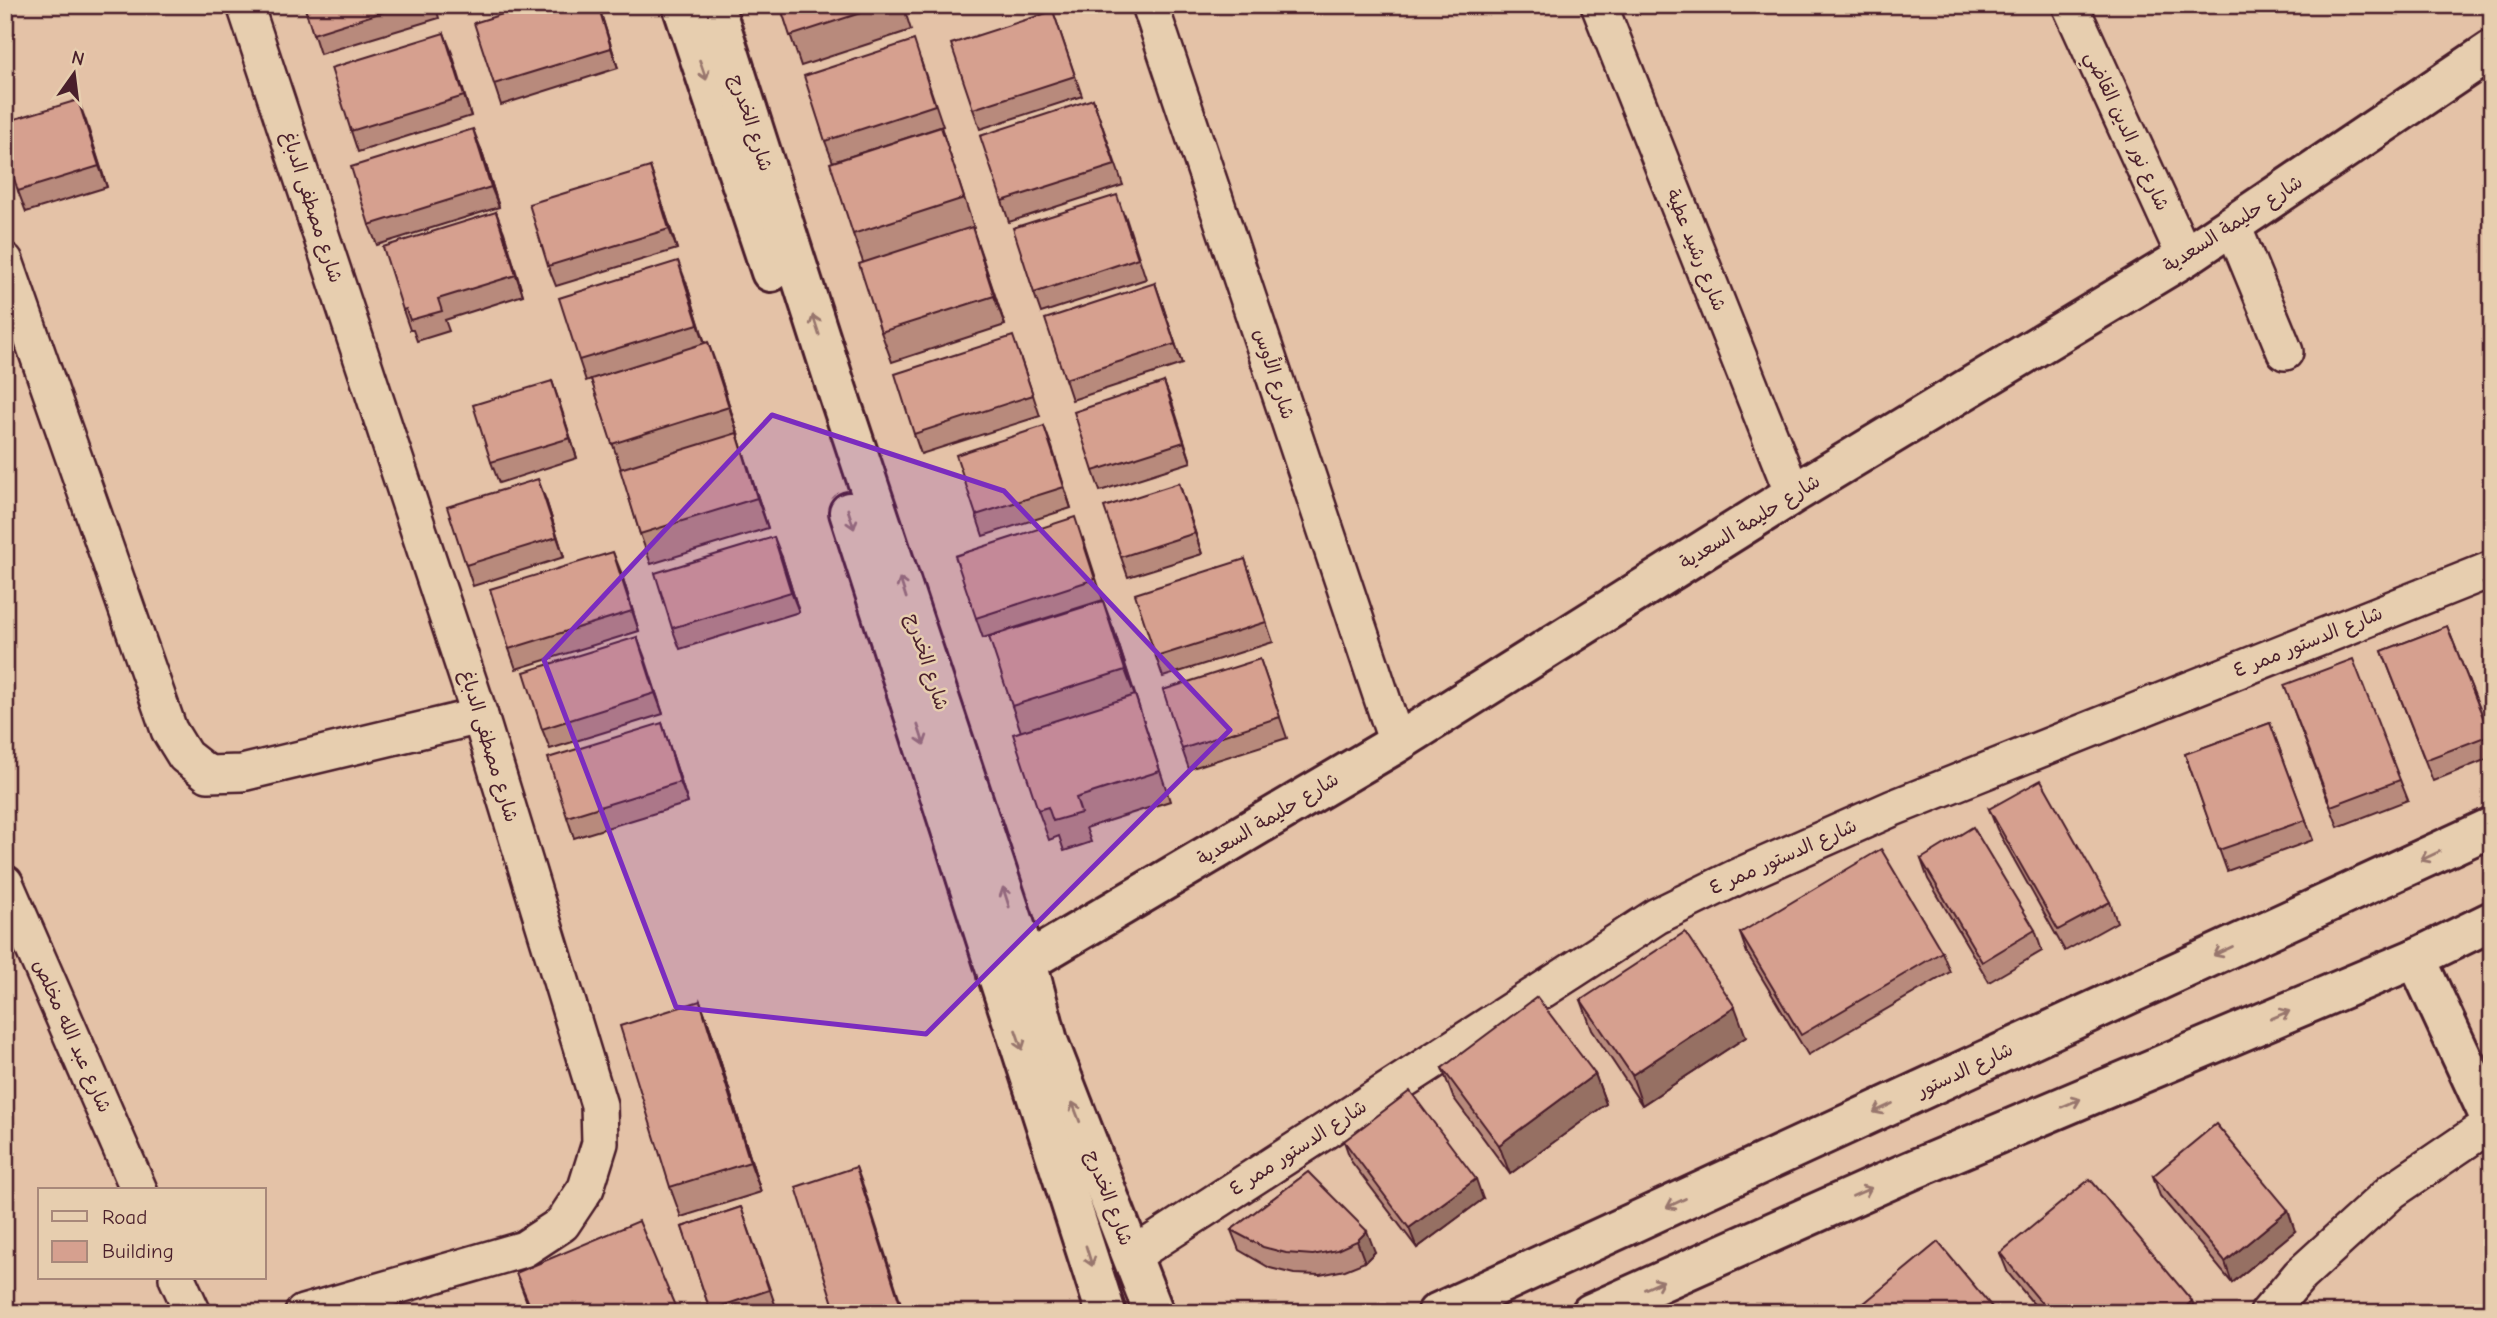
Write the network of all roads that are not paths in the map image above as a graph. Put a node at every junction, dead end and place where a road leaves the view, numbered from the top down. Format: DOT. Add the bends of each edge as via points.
graph roads {
  1 [pos="244,5"];
  2 [pos="681,5"];
  3 [pos="714,5"];
  4 [pos="1150,5"];
  5 [pos="1599,5"];
  6 [pos="2070,5"];
  7 [pos="2492,50"];
  8 [pos="2233,226"];
  9 [pos="2185,257"];
  10 [pos="5,261"];
  11 [pos="2284,352"];
  12 [pos="1794,494"];
  13 [pos="2492,569"];
  14 [pos="480,716"];
  15 [pos="1397,743"];
  16 [pos="2492,827"];
  17 [pos="5,883"];
  18 [pos="2492,921"];
  19 [pos="2416,958"];
  20 [pos="1012,968"];
  21 [pos="2492,1123"];
  22 [pos="138,1188"];
  23 [pos="1132,1256"];
  24 [pos="178,1280"];
  25 [pos="192,1313"];
  26 [pos="303,1313"];
  27 [pos="1107,1313"];
  28 [pos="1154,1313"];
  29 [pos="1437,1313"];
  30 [pos="1591,1313"];
  31 [pos="2268,1313"];
  1 -- 14 [label="street, شارع مصطفى الدباغ"];
  2 -- 20 [label="street, شارع الخدرج, one-way"];
  20 -- 3 [label="street, شارع الخدرج, one-way"];
  4 -- 15 [label="street, شارع الأوس"];
  5 -- 12 [label="street, شارع رشيد عطية"];
  6 -- 9 [label="street, شارع نور الدين القاضي"];
  7 -- 8 [label="street, شارع حليمة السعدية"];
  8 -- 9 [label="street, شارع حليمة السعدية"];
  8 -- 11 [label="street"];
  9 -- 12 [label="street, شارع حليمة السعدية"];
  10 -- 14 [label="street" via="169,730 185,756 208,774 242,773"];
  12 -- 15 [label="street, شارع حليمة السعدية"];
  13 -- 23 [label="street, شارع الدستور ممر ٤" via="1893,808 1657,916"];
  14 -- 26 [label="street, شارع مصطفى الدباغ" via="599,1105 600,1143 586,1188 562,1224 524,1249"];
  15 -- 20 [label="street, شارع حليمة السعدية"];
  16 -- 29 [label="street, شارع الدستور, one-way"];
  17 -- 22 [label="street, شارع عبد الله مخلص"];
  18 -- 19 [label="street"];
  19 -- 21 [label="street"];
  30 -- 19 [label="street, one-way" via="1910,1171"];
  23 -- 20 [label="street, شارع الخدرج, one-way" via="1048,1041"];
  20 -- 27 [label="street, شارع الخدرج, one-way"];
  21 -- 31 [label="street" via="2392,1191 2300,1275"];
  23 -- 28 [label="street, شارع الخدرج"];
  24 -- 25 [label="street"];
}
